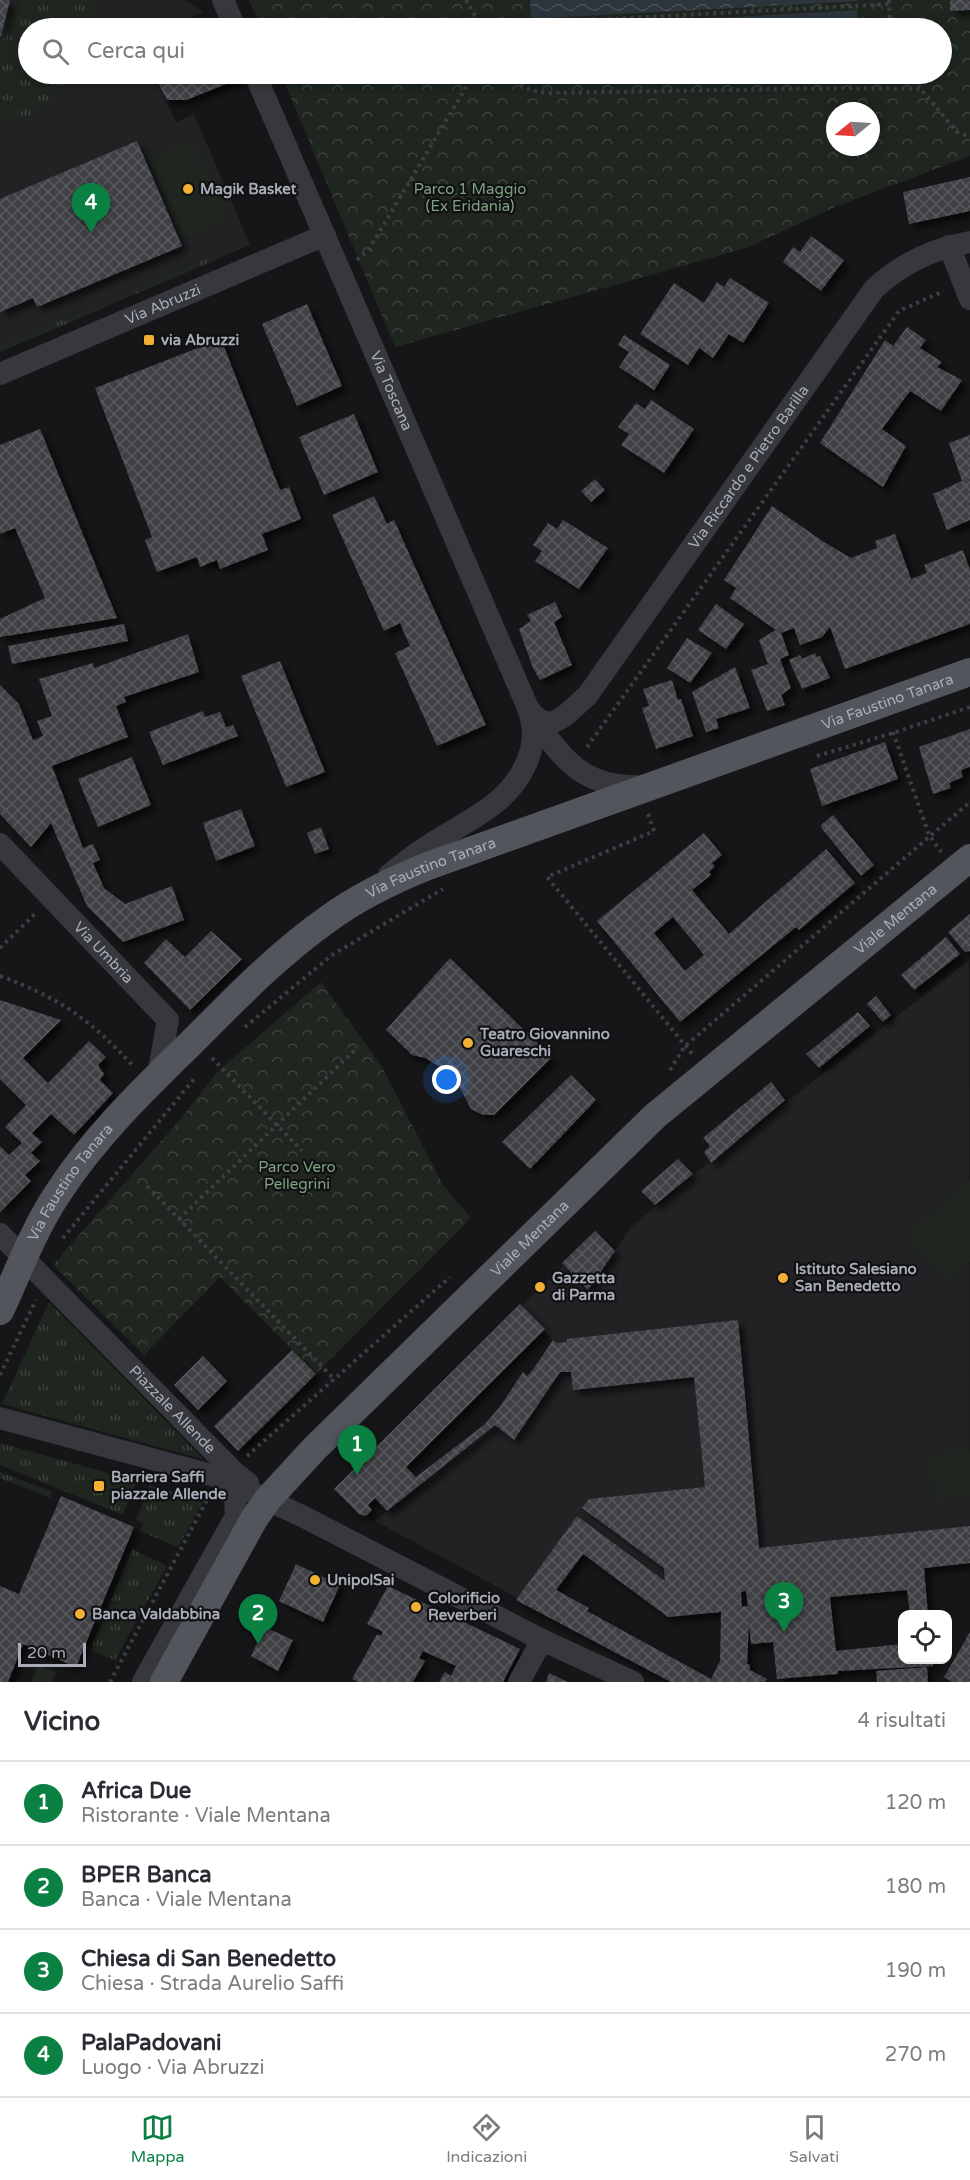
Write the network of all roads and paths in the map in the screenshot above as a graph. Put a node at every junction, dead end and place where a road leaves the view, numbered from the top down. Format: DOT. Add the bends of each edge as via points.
graph roads {
  1 [pos="223,0"];
  2 [pos="466,0"];
  3 [pos="889,2"];
  4 [pos="231,18"];
  5 [pos="477,18"];
  6 [pos="629,18"];
  7 [pos="890,18"];
  8 [pos="259,84"];
  9 [pos="468,84"];
  10 [pos="519,84"];
  11 [pos="917,84"];
  12 [pos="921,89"];
  13 [pos="970,137"];
  14 [pos="325,235"];
  15 [pos="959,244"];
  16 [pos="339,270"];
  17 [pos="967,291"];
  18 [pos="0,374"];
  19 [pos="970,672"];
  20 [pos="883,703"];
  21 [pos="970,706"];
  22 [pos="528,708"];
  23 [pos="569,713"];
  24 [pos="893,734"];
  25 [pos="547,736"];
  26 [pos="585,751"];
  27 [pos="814,757"];
  28 [pos="526,765"];
  29 [pos="650,787"];
  30 [pos="0,844"];
  31 [pos="962,864"];
  32 [pos="449,886"];
  33 [pos="52,898"];
  34 [pos="347,906"];
  35 [pos="0,948"];
  36 [pos="0,976"];
  37 [pos="242,1030"];
  38 [pos="357,1048"];
  39 [pos="216,1052"];
  40 [pos="212,1057"];
  41 [pos="204,1066"];
  42 [pos="708,1072"];
  43 [pos="196,1075"];
  44 [pos="152,1081"];
  45 [pos="277,1125"];
  46 [pos="302,1151"];
  47 [pos="147,1186"];
  48 [pos="179,1219"];
  49 [pos="0,1234"];
  50 [pos="61,1241"];
  51 [pos="24,1258"];
  52 [pos="45,1280"];
  53 [pos="0,1311"];
  54 [pos="0,1375"];
  55 [pos="334,1379"];
  56 [pos="0,1418"];
  57 [pos="219,1477"];
  58 [pos="268,1499"];
  59 [pos="542,1640"];
  60 [pos="143,1682"];
  61 [pos="164,1682"];
  62 [pos="519,1682"];
  63 [pos="633,1682"];
  1 -- 4 [label="street"];
  2 -- 5 [label="path"];
  3 -- 6 [label="path"];
  3 -- 7 [label="path"];
  8 -- 14 [label="street, Via Toscana"];
  9 -- 16 [label="path" via="369,249"];
  10 -- 12 [label="path" via="528,90 548,93"];
  11 -- 12 [label="path"];
  12 -- 13 [label="path" via="957,132"];
  14 -- 16 [label="street, Via Toscana"];
  14 -- 18 [label="street, Via Abruzzi"];
  15 -- 17 [label="street"];
  15 -- 23 [label="street, Via Riccardo e Pietro Barilla" via="909,263 874,289 592,689"];
  16 -- 22 [label="street, Via Toscana"];
  17 -- 26 [label="path" via="899,310"];
  19 -- 20 [label="main road, Via Faustino Tanara"];
  20 -- 24 [label="path"];
  20 -- 29 [label="main road, Via Faustino Tanara"];
  21 -- 24 [label="path"];
  22 -- 23 [label="street" via="548,722 558,721"];
  22 -- 25 [label="street, Via Toscana"];
  22 -- 28 [label="street, Via Toscana" via="534,740"];
  23 -- 25 [label="street, Via Riccardo e Pietro Barilla"];
  24 -- 27 [label="path"];
  24 -- 31 [label="path" via="929,835"];
  25 -- 28 [label="street, Via Riccardo e Pietro Barilla"];
  25 -- 29 [label="street, Via Toscana" via="567,761 589,777 622,786"];
  28 -- 34 [label="street, Via Toscana" via="513,787 493,806 426,847"];
  29 -- 34 [label="main road, Via Faustino Tanara" via="428,866"];
  29 -- 42 [label="path" via="654,831 548,876"];
  30 -- 33 [label="street, Via Umbria"];
  31 -- 42 [label="main road, Viale Mentana"];
  32 -- 37 [label="path" via="332,955"];
  33 -- 35 [label="path"];
  33 -- 44 [label="street, Via Umbria" via="168,1020"];
  34 -- 44 [label="main road, Via Faustino Tanara" via="278,959"];
  36 -- 44 [label="path" via="52,999 89,1022"];
  38 -- 45 [label="path"];
  39 -- 40 [label="path"];
  40 -- 41 [label="path"];
  40 -- 45 [label="path"];
  42 -- 58 [label="main road, Viale Mentana" via="625,1144 315,1448"];
  43 -- 50 [label="path"];
  44 -- 51 [label="main road, Via Faustino Tanara" via="74,1169 39,1225"];
  45 -- 46 [label="path"];
  45 -- 48 [label="path"];
  47 -- 48 [label="path"];
  48 -- 55 [label="path"];
  49 -- 51 [label="street, Piazzale Allende"];
  51 -- 52 [label="street, Piazzale Allende"];
  51 -- 53 [label="main road"];
  52 -- 54 [label="path"];
  52 -- 58 [label="street, Piazzale Allende" via="235,1473"];
  56 -- 57 [label="street, Piazzale Allende"];
  57 -- 58 [label="street, Piazzale Allende"];
  57 -- 60 [label="street" via="235,1496 236,1516"];
  58 -- 59 [label="street"];
  58 -- 61 [label="main road, Viale Mentana"];
  59 -- 62 [label="street"];
  59 -- 63 [label="street"];
}
